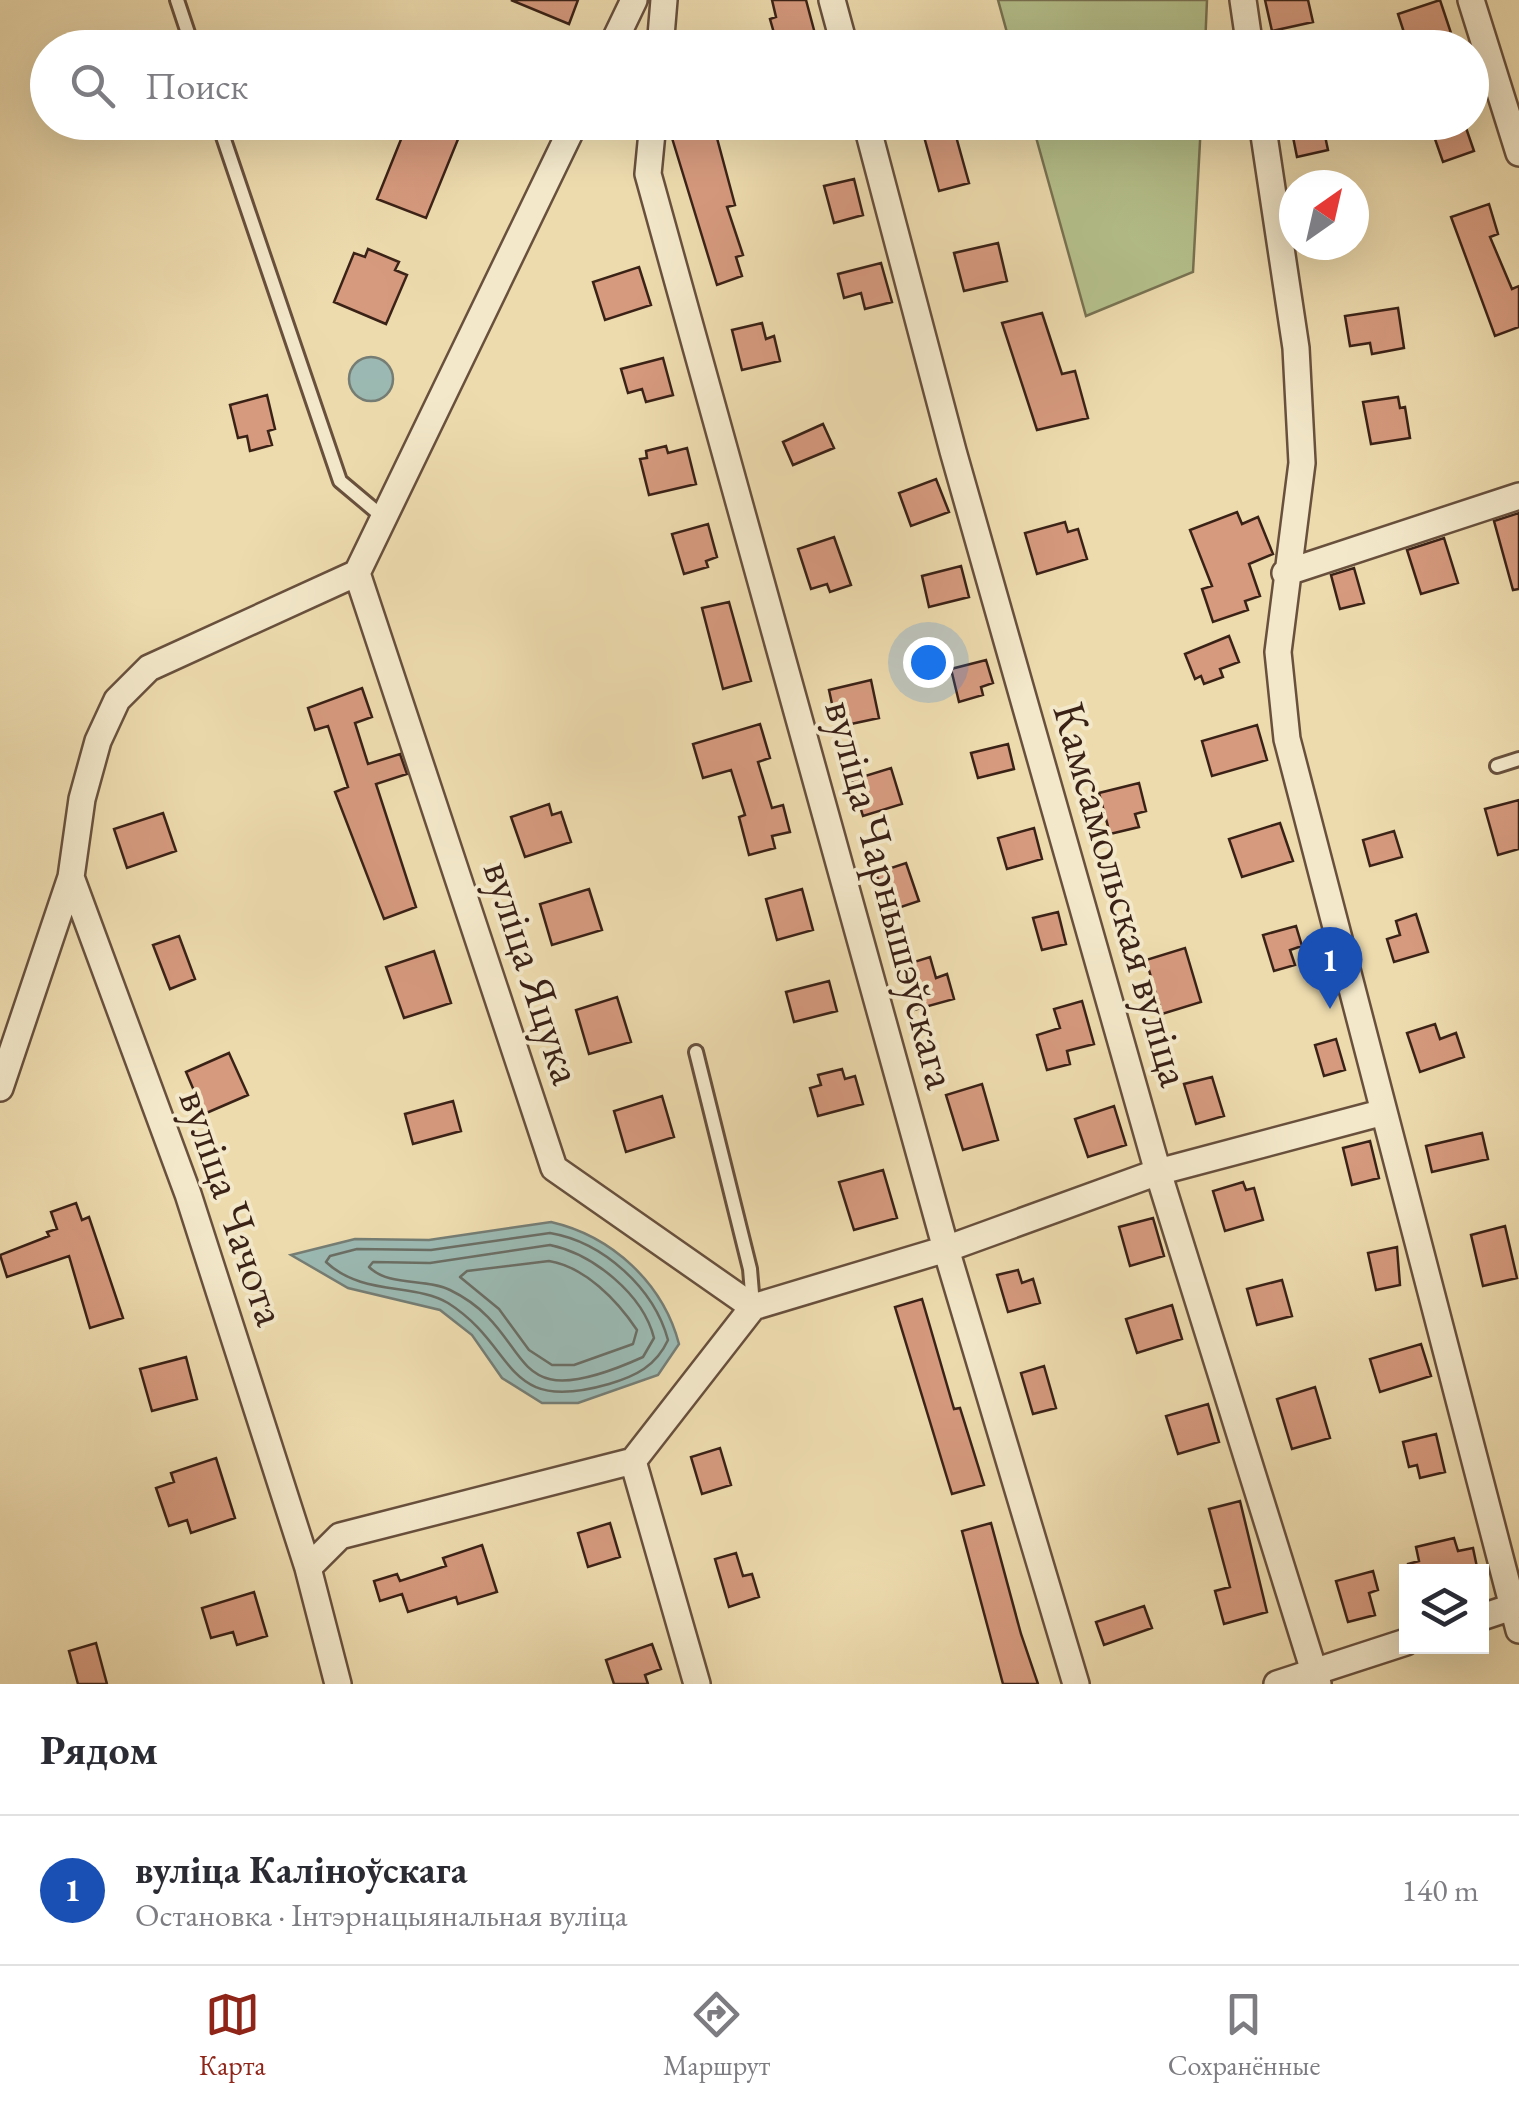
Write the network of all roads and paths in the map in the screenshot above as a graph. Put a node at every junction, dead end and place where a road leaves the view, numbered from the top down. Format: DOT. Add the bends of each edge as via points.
graph roads {
  1 [pos="176,0"];
  2 [pos="634,0"];
  3 [pos="664,0"];
  4 [pos="832,0"];
  5 [pos="1243,0"];
  6 [pos="1470,0"];
  7 [pos="187,30"];
  8 [pos="620,30"];
  9 [pos="662,30"];
  10 [pos="840,30"];
  11 [pos="1247,30"];
  12 [pos="1480,30"];
  13 [pos="1489,59"];
  14 [pos="224,140"];
  15 [pos="566,140"];
  16 [pos="651,140"];
  17 [pos="871,140"];
  18 [pos="1265,140"];
  19 [pos="1519,152"];
  20 [pos="1519,496"];
  21 [pos="384,518"];
  22 [pos="357,573"];
  23 [pos="1285,573"];
  24 [pos="1519,759"];
  25 [pos="1497,766"];
  26 [pos="71,877"];
  27 [pos="696,1052"];
  28 [pos="0,1088"];
  29 [pos="1384,1112"];
  30 [pos="1158,1172"];
  31 [pos="946,1248"];
  32 [pos="753,1307"];
  33 [pos="633,1461"];
  34 [pos="308,1568"];
  35 [pos="1489,1617"];
  36 [pos="1516,1619"];
  37 [pos="1399,1645"];
  38 [pos="1316,1678"];
  39 [pos="338,1684"];
  40 [pos="697,1684"];
  41 [pos="1076,1684"];
  42 [pos="1277,1684"];
  1 -- 7 [label="lane"];
  2 -- 8 [label="street"];
  3 -- 9 [label="street"];
  4 -- 10 [label="street"];
  5 -- 11 [label="street"];
  6 -- 12 [label="street"];
  13 -- 19 [label="street"];
  14 -- 21 [label="lane" via="340,481"];
  15 -- 21 [label="street"];
  16 -- 31 [label="street, вуліца Чарнышэўскага" via="648,174"];
  17 -- 30 [label="street, Камсамольская вуліца"];
  18 -- 23 [label="street" via="1296,348 1302,463"];
  20 -- 23 [label="street"];
  21 -- 22 [label="street"];
  22 -- 26 [label="street" via="149,668 117,700 82,800"];
  22 -- 32 [label="street, вуліца Яцука" via="554,1168"];
  23 -- 29 [label="street" via="1278,652 1287,739"];
  24 -- 25 [label="lane"];
  26 -- 28 [label="street"];
  26 -- 34 [label="street, вуліца Чачота" via="188,1194"];
  27 -- 32 [label="lane" via="750,1270"];
  29 -- 30 [label="street"];
  29 -- 36 [label="street"];
  30 -- 31 [label="street"];
  30 -- 38 [label="street, Камсамольская вуліца"];
  31 -- 32 [label="street"];
  31 -- 41 [label="street, вуліца Чарнышэўскага"];
  32 -- 33 [label="street"];
  33 -- 34 [label="street" via="340,1536"];
  33 -- 40 [label="street"];
  34 -- 39 [label="street, вуліца Чачота"];
  35 -- 36 [label="street"];
  37 -- 38 [label="street"];
  38 -- 42 [label="street"];
}
